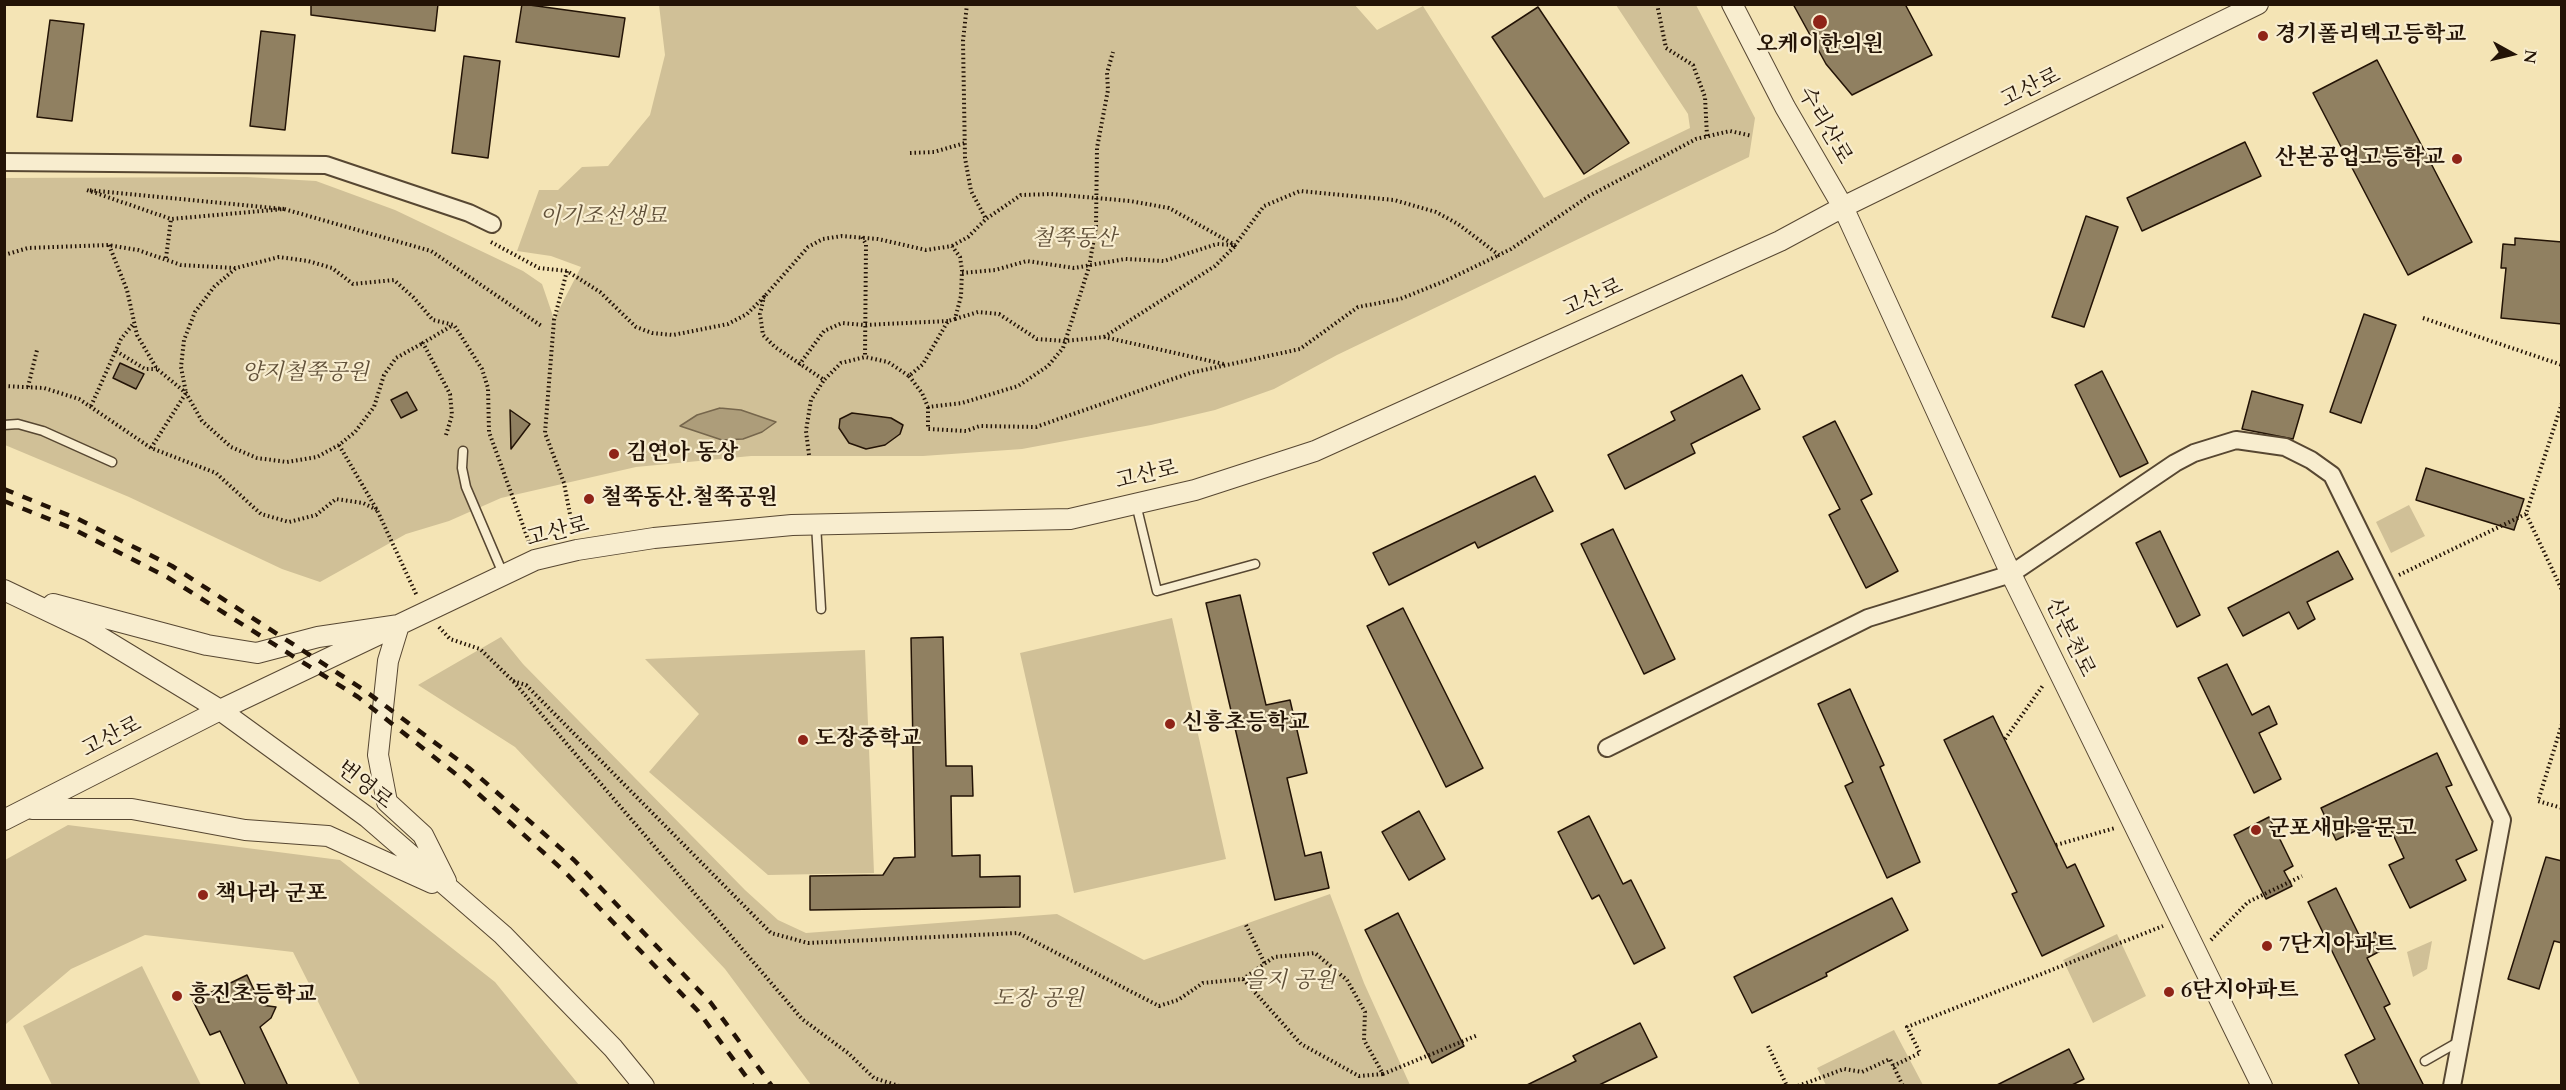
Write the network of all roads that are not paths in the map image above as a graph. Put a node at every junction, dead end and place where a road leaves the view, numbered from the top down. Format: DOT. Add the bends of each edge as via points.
graph roads {
  1 [pos="1732,4"];
  2 [pos="2258,4"];
  3 [pos="4,162"];
  4 [pos="1843,207"];
  5 [pos="492,224"];
  6 [pos="4,425"];
  7 [pos="464,451"];
  8 [pos="112,462"];
  9 [pos="1136,503"];
  10 [pos="816,524"];
  11 [pos="1255,564"];
  12 [pos="2011,574"];
  13 [pos="504,576"];
  14 [pos="13,594"];
  15 [pos="820,609"];
  16 [pos="399,625"];
  17 [pos="220,710"];
  18 [pos="1607,748"];
  19 [pos="28,809"];
  20 [pos="4,820"];
  21 [pos="451,891"];
  22 [pos="2461,1041"];
  23 [pos="2425,1061"];
  24 [pos="644,1086"];
  25 [pos="2262,1086"];
  26 [pos="2452,1086"];
  1 -- 4 [label="street, 수리산로"];
  2 -- 4 [label="street, 고산로"];
  3 -- 5 [label="street" via="326,165"];
  4 -- 9 [label="street, 고산로" via="1780,241 1315,451 1195,490"];
  4 -- 12 [label="street, 산본천로"];
  6 -- 8 [label="lane" via="18,424 43,431"];
  7 -- 13 [label="lane" via="466,487"];
  9 -- 10 [label="street, 고산로" via="1070,519"];
  9 -- 11 [label="lane" via="1157,591"];
  10 -- 13 [label="street, 고산로" via="654,538 577,550 535,560"];
  10 -- 15 [label="lane"];
  12 -- 18 [label="street" via="1868,618"];
  12 -- 22 [label="street" via="2175,463 2215,445 2236,440 2285,447 2332,475 2502,820"];
  12 -- 25 [label="street, 산본천로"];
  13 -- 16 [label="street, 고산로"];
  14 -- 16 [label="street" via="207,645 258,653 318,637"];
  14 -- 17 [label="street, 번영로" via="90,632"];
  16 -- 17 [label="street, 고산로"];
  16 -- 21 [label="street" via="388,661 378,755 387,802 423,835"];
  17 -- 19 [label="street, 고산로"];
  17 -- 21 [label="street, 번영로" via="366,817"];
  19 -- 20 [label="street, 고산로"];
  19 -- 21 [label="street" via="132,809 245,830 328,836"];
  21 -- 24 [label="street, 번영로" via="503,935 613,1048"];
  22 -- 23 [label="lane"];
  22 -- 26 [label="street"];
}
